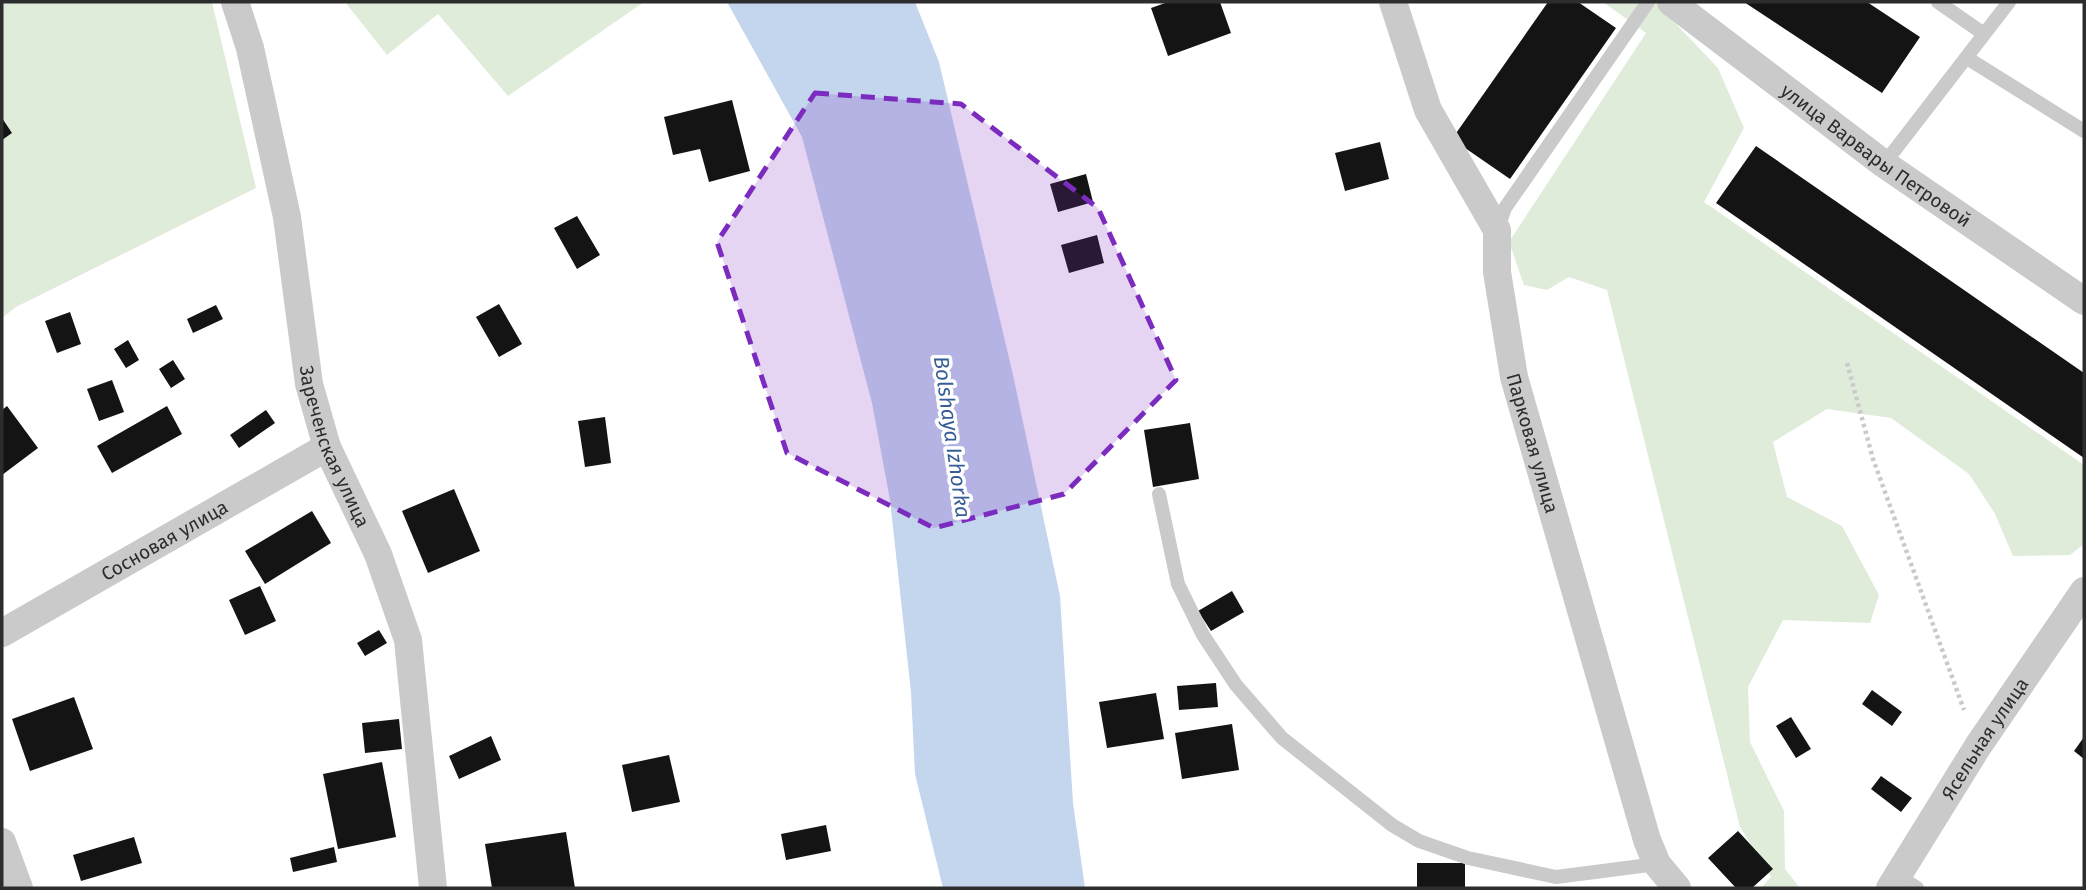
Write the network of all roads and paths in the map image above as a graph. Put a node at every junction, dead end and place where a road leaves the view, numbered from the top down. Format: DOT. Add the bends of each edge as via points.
graph roads {
  1 [pos="235,2"];
  2 [pos="1393,2"];
  3 [pos="1938,2"];
  4 [pos="2009,2"];
  5 [pos="1668,3"];
  6 [pos="1984,34"];
  7 [pos="1967,58"];
  8 [pos="2084,131"];
  9 [pos="1884,164"];
  10 [pos="1497,230"];
  11 [pos="2084,301"];
  12 [pos="1847,363"];
  13 [pos="327,447"];
  14 [pos="1159,494"];
  15 [pos="2084,591"];
  16 [pos="2,634"];
  17 [pos="1978,746"];
  18 [pos="2,842"];
  19 [pos="1657,864"];
  20 [pos="1558,883"];
  21 [pos="1902,884"];
  22 [pos="19,888"];
  23 [pos="433,888"];
  24 [pos="1677,888"];
  1 -- 13 [label="street, Зареченская улица" via="250,48 287,217 309,384"];
  2 -- 10 [label="street, Парковая улица" via="1428,110"];
  3 -- 6 [label="lane"];
  4 -- 6 [label="lane"];
  5 -- 9 [label="street, улица Варвары Петровой"];
  5 -- 10 [label="lane" via="1505,208"];
  6 -- 7 [label="lane"];
  7 -- 8 [label="lane"];
  7 -- 9 [label="lane"];
  9 -- 11 [label="street, улица Варвары Петровой"];
  10 -- 19 [label="street, Парковая улица" via="1497,272 1514,377"];
  12 -- 17 [label="path" via="1873,459"];
  13 -- 16 [label="street, Сосновая улица"];
  13 -- 23 [label="street, Зареченская улица" via="378,554 408,640"];
  14 -- 20 [label="lane" via="1178,583 1203,635 1236,685 1282,738 1382,818 1419,841"];
  15 -- 17 [label="street, Ясельная улица"];
  17 -- 21 [label="street, Ясельная улица"];
  18 -- 22 [label="street"];
  19 -- 20 [label="lane"];
  19 -- 24 [label="street, Парковая улица"];
}
